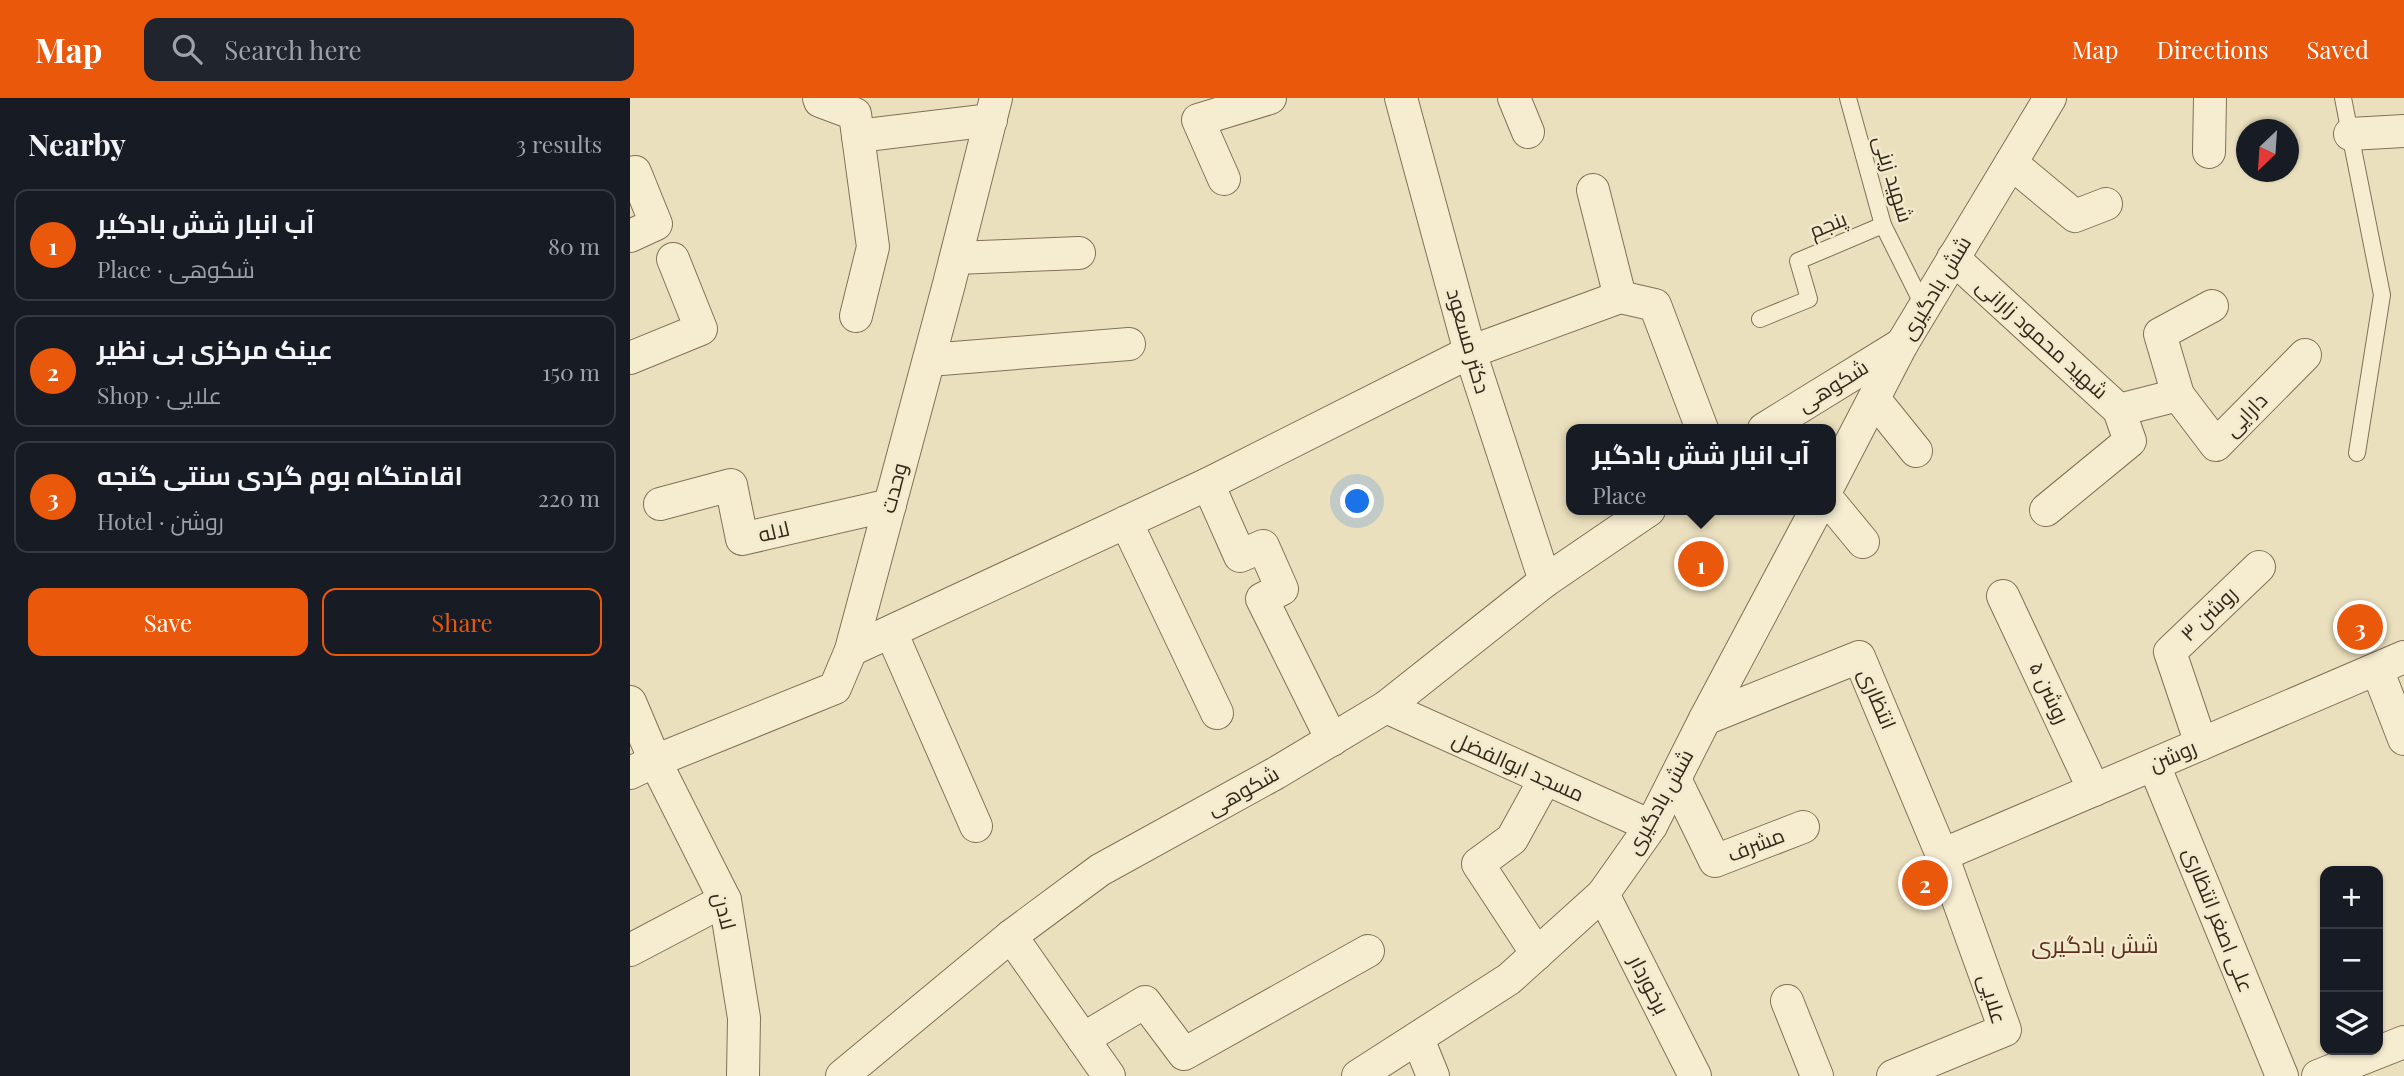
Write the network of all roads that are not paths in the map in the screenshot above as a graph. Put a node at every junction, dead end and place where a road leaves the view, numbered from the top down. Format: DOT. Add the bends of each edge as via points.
graph roads {
  1 [pos="819,98"];
  2 [pos="1270,98"];
  3 [pos="1401,98"];
  4 [pos="1514,98"];
  5 [pos="1848,98"];
  6 [pos="2050,98"];
  7 [pos="2210,98"];
  8 [pos="2343,98"];
  9 [pos="993,109"];
  10 [pos="2404,131"];
  11 [pos="1528,132"];
  12 [pos="2350,134"];
  13 [pos="859,136"];
  14 [pos="2209,152"];
  15 [pos="2011,163"];
  16 [pos="635,172"];
  17 [pos="1224,179"];
  18 [pos="1593,190"];
  19 [pos="2106,204"];
  20 [pos="1883,225"];
  21 [pos="630,236"];
  22 [pos="1079,253"];
  23 [pos="956,258"];
  24 [pos="1953,258"];
  25 [pos="673,259"];
  26 [pos="1620,297"];
  27 [pos="2212,306"];
  28 [pos="1924,307"];
  29 [pos="856,316"];
  30 [pos="1760,319"];
  31 [pos="1129,344"];
  32 [pos="1902,344"];
  33 [pos="1470,352"];
  34 [pos="2305,355"];
  35 [pos="630,358"];
  36 [pos="929,360"];
  37 [pos="2178,395"];
  38 [pos="1875,400"];
  39 [pos="2119,410"];
  40 [pos="1700,424"];
  41 [pos="1772,424"];
  42 [pos="1916,451"];
  43 [pos="2357,453"];
  44 [pos="1836,472"];
  45 [pos="1208,484"];
  46 [pos="660,504"];
  47 [pos="890,505"];
  48 [pos="1836,509"];
  49 [pos="2046,510"];
  50 [pos="1642,515"];
  51 [pos="1813,515"];
  52 [pos="1126,522"];
  53 [pos="1863,542"];
  54 [pos="2259,567"];
  55 [pos="1545,581"];
  56 [pos="2003,596"];
  57 [pos="891,632"];
  58 [pos="851,650"];
  59 [pos="2391,663"];
  60 [pos="630,702"];
  61 [pos="1386,707"];
  62 [pos="1217,713"];
  63 [pos="1705,719"];
  64 [pos="2404,739"];
  65 [pos="1332,740"];
  66 [pos="2202,744"];
  67 [pos="2154,765"];
  68 [pos="642,767"];
  69 [pos="1545,779"];
  70 [pos="1675,779"];
  71 [pos="2094,790"];
  72 [pos="976,825"];
  73 [pos="1651,826"];
  74 [pos="1803,827"];
  75 [pos="1942,855"];
  76 [pos="1604,894"];
  77 [pos="725,900"];
  78 [pos="1011,936"];
  79 [pos="630,950"];
  80 [pos="1368,951"];
  81 [pos="1537,954"];
  82 [pos="1787,1001"];
  83 [pos="1083,1039"];
  84 [pos="1418,1039"];
  85 [pos="2389,1057"];
  86 [pos="743,1076"];
  87 [pos="842,1076"];
  88 [pos="1109,1076"];
  89 [pos="1358,1076"];
  90 [pos="1433,1076"];
  91 [pos="1695,1076"];
  92 [pos="1817,1076"];
  93 [pos="1894,1076"];
  94 [pos="2282,1076"];
  95 [pos="2318,1076"];
  1 -- 13 [label="street" via="855,114"];
  2 -- 17 [label="street" via="1198,120"];
  3 -- 33 [label="street, دکتر مسعود"];
  4 -- 11 [label="street"];
  5 -- 20 [label="lane, شهید زینی"];
  6 -- 15 [label="street, شش بادگیری"];
  7 -- 14 [label="street"];
  8 -- 12 [label="lane"];
  9 -- 13 [label="street"];
  9 -- 23 [label="street, وحدت"];
  10 -- 12 [label="street"];
  12 -- 43 [label="lane" via="2382,295"];
  13 -- 29 [label="street" via="873,247"];
  15 -- 19 [label="street" via="2075,216"];
  15 -- 24 [label="street, شش بادگیری"];
  16 -- 21 [label="street" via="656,224"];
  18 -- 26 [label="street"];
  20 -- 28 [label="lane, شهید زینی"];
  20 -- 30 [label="lane, پنجم" via="1798,261 1809,299"];
  22 -- 23 [label="street"];
  23 -- 36 [label="street, وحدت"];
  24 -- 28 [label="street, شش بادگیری"];
  24 -- 39 [label="street, شهید محمود زارانی"];
  25 -- 35 [label="street" via="701,329"];
  26 -- 33 [label="street"];
  26 -- 40 [label="street" via="1654,305"];
  27 -- 37 [label="street" via="2160,334"];
  28 -- 32 [label="street, شش بادگیری"];
  31 -- 36 [label="street"];
  32 -- 38 [label="street, شش بادگیری"];
  32 -- 41 [label="street, شکوهی"];
  33 -- 45 [label="street"];
  33 -- 55 [label="street, دکتر مسعود"];
  34 -- 37 [label="street, دارایی" via="2217,445"];
  36 -- 47 [label="street, وحدت"];
  37 -- 39 [label="street"];
  38 -- 42 [label="street"];
  38 -- 44 [label="street, شش بادگیری"];
  39 -- 49 [label="street, شهید محمود زارانی" via="2130,441"];
  45 -- 52 [label="street"];
  45 -- 65 [label="street" via="1240,556 1263,546 1282,589 1262,599"];
  46 -- 47 [label="street, لاله" via="731,485 742,539"];
  47 -- 58 [label="street, وحدت"];
  48 -- 53 [label="street"];
  50 -- 55 [label="street, شکوهی"];
  51 -- 63 [label="street, شش بادگیری"];
  52 -- 57 [label="street"];
  52 -- 62 [label="street"];
  54 -- 66 [label="street, روشن ۳" via="2170,652"];
  55 -- 61 [label="street, شکوهی"];
  56 -- 71 [label="street, روشن ۵"];
  57 -- 58 [label="street"];
  57 -- 72 [label="street"];
  58 -- 68 [label="street, وحدت" via="835,688"];
  59 -- 64 [label="street"];
  59 -- 66 [label="street, روشن"];
  60 -- 68 [label="street, لادن"];
  61 -- 65 [label="street, شکوهی"];
  61 -- 69 [label="street, مسجد ابوالفضل"];
  63 -- 70 [label="street, شش بادگیری"];
  63 -- 75 [label="street, انتظاری" via="1860,657"];
  65 -- 78 [label="street, شکوهی" via="1100,870"];
  66 -- 67 [label="street, روشن"];
  67 -- 71 [label="street, روشن"];
  67 -- 94 [label="street, علی اصغر انتظاری"];
  68 -- 77 [label="street, لادن"];
  69 -- 73 [label="street, مسجد ابوالفضل"];
  69 -- 81 [label="street" via="1511,839 1478,864"];
  70 -- 73 [label="street, شش بادگیری"];
  70 -- 74 [label="street, مشرف" via="1715,861"];
  71 -- 75 [label="street, روشن"];
  73 -- 76 [label="street, شش بادگیری"];
  75 -- 93 [label="street, علایی" via="2005,1030"];
  76 -- 81 [label="street, شش بادگیری"];
  76 -- 91 [label="street, برخوردار"];
  77 -- 79 [label="street"];
  77 -- 86 [label="street, لادن" via="744,1018"];
  78 -- 83 [label="street"];
  78 -- 87 [label="street, شکوهی"];
  80 -- 83 [label="street" via="1184,1054 1145,1002"];
  81 -- 84 [label="street, شش بادگیری" via="1510,979"];
  82 -- 92 [label="street"];
  83 -- 88 [label="street"];
  84 -- 89 [label="street, شش بادگیری"];
  84 -- 90 [label="street"];
  85 -- 95 [label="street"];
}
